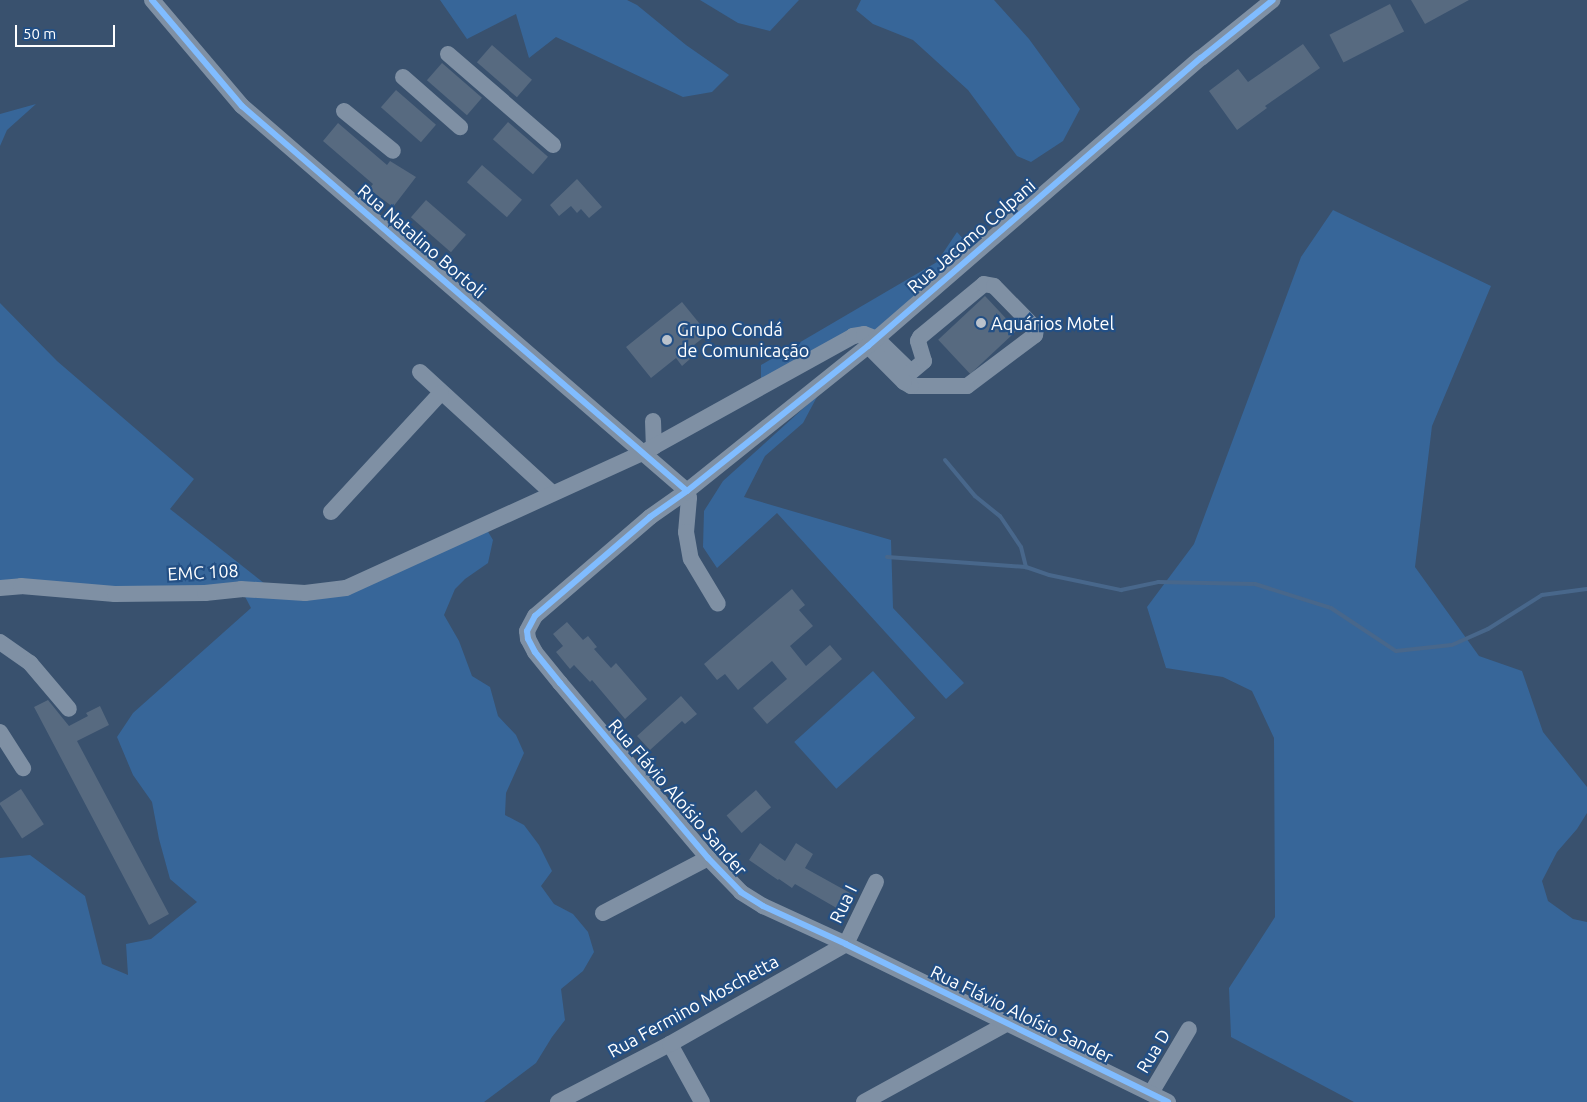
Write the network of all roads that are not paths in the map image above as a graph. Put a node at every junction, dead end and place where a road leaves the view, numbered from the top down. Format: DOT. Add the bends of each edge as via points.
graph roads {
  1 [pos="152,0"];
  2 [pos="1273,0"];
  3 [pos="448,54"];
  4 [pos="403,78"];
  5 [pos="344,111"];
  6 [pos="460,126"];
  7 [pos="553,145"];
  8 [pos="393,151"];
  9 [pos="872,342"];
  10 [pos="420,372"];
  11 [pos="441,393"];
  12 [pos="653,421"];
  13 [pos="649,449"];
  14 [pos="687,491"];
  15 [pos="552,493"];
  16 [pos="331,512"];
  17 [pos="0,588"];
  18 [pos="718,604"];
  19 [pos="0,642"];
  20 [pos="69,709"];
  21 [pos="0,732"];
  22 [pos="23,768"];
  23 [pos="708,858"];
  24 [pos="876,882"];
  25 [pos="602,914"];
  26 [pos="846,944"];
  27 [pos="1006,1024"];
  28 [pos="1189,1030"];
  29 [pos="670,1044"];
  30 [pos="1151,1093"];
  31 [pos="558,1102"];
  32 [pos="702,1102"];
  33 [pos="864,1102"];
  34 [pos="1168,1102"];
  1 -- 13 [label="street, Rua Natalino Bortoli" via="242,106 357,197"];
  2 -- 9 [label="street, Rua Jacomo Colpani" via="1201,58"];
  3 -- 7 [label="street"];
  4 -- 6 [label="street"];
  5 -- 8 [label="street"];
  9 -- 9 [label="street" via="904,382 911,386 967,386 1035,335 1036,329 994,286 984,284 920,337 918,341 924,361 911,372"];
  9 -- 13 [label="street, EMC 108" via="864,334 853,336"];
  9 -- 14 [label="street, Rua Jacomo Colpani"];
  10 -- 11 [label="street"];
  11 -- 15 [label="street"];
  11 -- 16 [label="street"];
  12 -- 13 [label="street"];
  13 -- 14 [label="street, Rua Natalino Bortoli"];
  13 -- 15 [label="street, EMC 108"];
  14 -- 18 [label="street" via="686,532 691,559"];
  14 -- 23 [label="street, Rua Flávio Aloísio Sander" via="650,517 535,616 527,631 535,652"];
  15 -- 17 [label="street, EMC 108" via="346,588 305,593 241,589 205,593 115,594 21,586"];
  19 -- 20 [label="street" via="30,664"];
  21 -- 22 [label="street"];
  23 -- 25 [label="street"];
  23 -- 26 [label="street, Rua Flávio Aloísio Sander" via="725,878 755,901"];
  24 -- 26 [label="street, Rua I"];
  26 -- 27 [label="street, Rua Flávio Aloísio Sander"];
  26 -- 29 [label="street, Rua Fermino Moschetta"];
  27 -- 30 [label="street, Rua Flávio Aloísio Sander"];
  27 -- 33 [label="street"];
  28 -- 30 [label="street, Rua D"];
  29 -- 31 [label="street, Rua Fermino Moschetta"];
  29 -- 32 [label="street"];
  30 -- 34 [label="street, Rua Flávio Aloísio Sander"];
}
